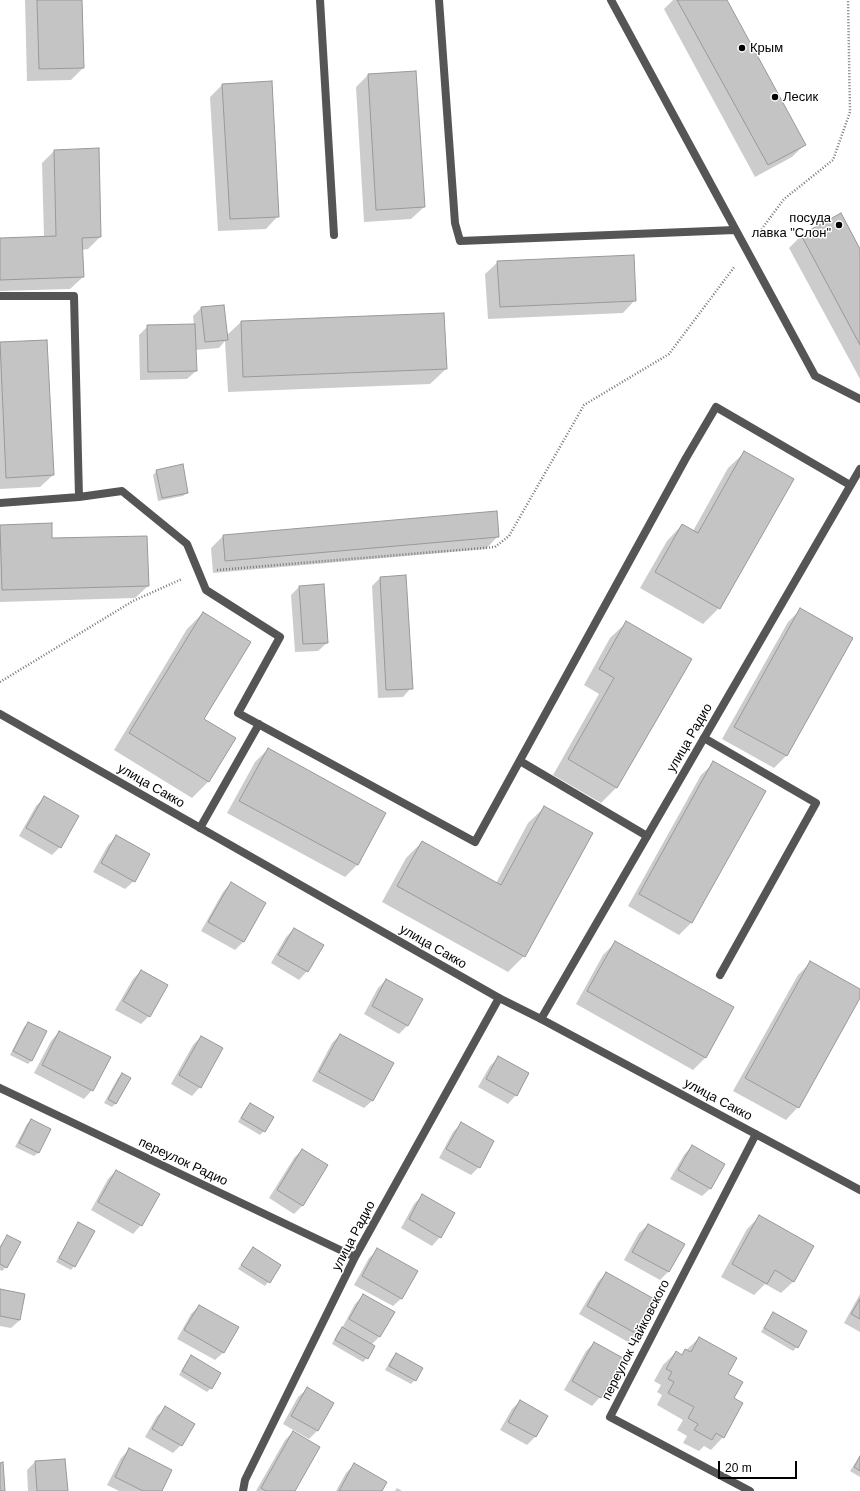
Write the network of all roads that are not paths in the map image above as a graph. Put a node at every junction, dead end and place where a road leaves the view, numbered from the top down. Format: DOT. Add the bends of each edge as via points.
graph roads {
  1 [pos="320,0"];
  2 [pos="439,0"];
  3 [pos="611,0"];
  4 [pos="735,230"];
  5 [pos="334,235"];
  6 [pos="0,296"];
  7 [pos="860,399"];
  8 [pos="860,469"];
  9 [pos="850,486"];
  10 [pos="79,497"];
  11 [pos="0,503"];
  12 [pos="0,714"];
  13 [pos="259,724"];
  14 [pos="704,738"];
  15 [pos="520,761"];
  16 [pos="200,828"];
  17 [pos="647,836"];
  18 [pos="720,975"];
  19 [pos="499,998"];
  20 [pos="541,1019"];
  21 [pos="0,1088"];
  22 [pos="756,1134"];
  23 [pos="860,1190"];
  24 [pos="355,1257"];
  25 [pos="243,1491"];
  26 [pos="750,1491"];
  1 -- 5 [label="street"];
  2 -- 4 [label="street" via="455,223 460,241"];
  3 -- 4 [label="street"];
  4 -- 7 [label="street" via="815,376"];
  6 -- 10 [label="street" via="74,296"];
  8 -- 9 [label="street, улица Радио"];
  9 -- 14 [label="street, улица Радио"];
  9 -- 15 [label="street" via="716,407"];
  10 -- 11 [label="street"];
  10 -- 13 [label="street" via="122,491 187,544 206,590 280,637 238,712"];
  12 -- 16 [label="street, улица Сакко"];
  13 -- 15 [label="street" via="475,842"];
  13 -- 16 [label="street"];
  14 -- 17 [label="street, улица Радио"];
  14 -- 18 [label="street" via="816,803"];
  15 -- 17 [label="street"];
  16 -- 19 [label="street, улица Сакко"];
  17 -- 20 [label="street, улица Радио"];
  19 -- 20 [label="street, улица Сакко"];
  19 -- 24 [label="street, улица Радио"];
  20 -- 22 [label="street, улица Сакко"];
  21 -- 24 [label="street, переулок Радио"];
  22 -- 23 [label="street, улица Сакко"];
  22 -- 26 [label="street, переулок Чайковского" via="610,1417"];
  24 -- 25 [label="street, улица Радио" via="245,1480"];
}
